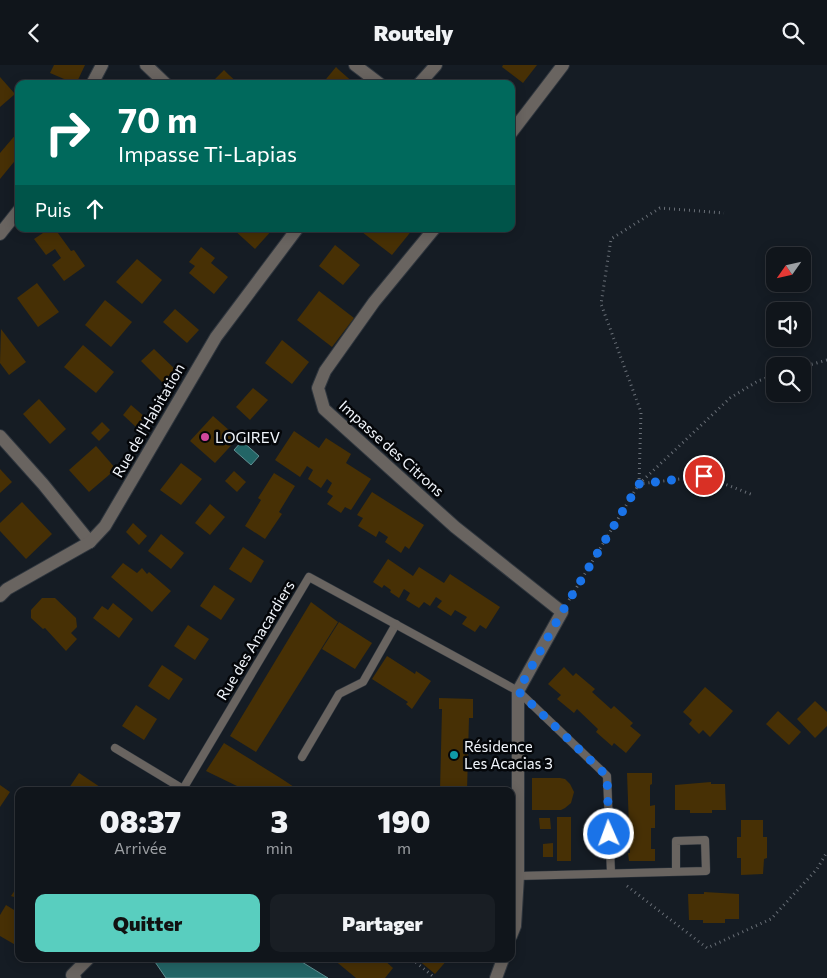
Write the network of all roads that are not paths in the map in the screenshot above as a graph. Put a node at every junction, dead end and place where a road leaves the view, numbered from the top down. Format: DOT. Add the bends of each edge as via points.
graph roads {
  1 [pos="102,65"];
  2 [pos="146,65"];
  3 [pos="355,65"];
  4 [pos="436,65"];
  5 [pos="563,65"];
  6 [pos="94,80"];
  7 [pos="162,80"];
  8 [pos="375,80"];
  9 [pos="422,80"];
  10 [pos="515,128"];
  11 [pos="15,216"];
  12 [pos="295,232"];
  13 [pos="432,232"];
  14 [pos="0,234"];
  15 [pos="0,436"];
  16 [pos="90,542"];
  17 [pos="0,596"];
  18 [pos="396,624"];
  19 [pos="518,691"];
  20 [pos="115,748"];
  21 [pos="302,757"];
  22 [pos="180,787"];
  23 [pos="187,787"];
  24 [pos="676,872"];
  25 [pos="611,873"];
  26 [pos="515,876"];
  27 [pos="85,962"];
  28 [pos="502,962"];
  29 [pos="72,977"];
  30 [pos="496,978"];
  1 -- 6 [label="street"];
  2 -- 7 [label="street"];
  3 -- 8 [label="street"];
  4 -- 9 [label="street"];
  5 -- 10 [label="street"];
  11 -- 14 [label="street"];
  12 -- 16 [label="street, Rue de l'Habitation" via="216,337 105,526"];
  13 -- 19 [label="street, Impasse des Citrons" via="374,302 325,371 318,388 324,409 455,527 562,612"];
  15 -- 16 [label="street"];
  16 -- 17 [label="street, Rue de l'Habitation"];
  18 -- 19 [label="lane, Rue des Anacardiers"];
  18 -- 21 [label="lane" via="363,682 339,694"];
  18 -- 23 [label="lane, Rue des Anacardiers" via="309,577"];
  19 -- 25 [label="lane, Rue des Anacardiers" via="607,776"];
  19 -- 26 [label="street"];
  20 -- 22 [label="lane"];
  24 -- 24 [label="lane" via="676,841 706,840 706,871"];
  24 -- 25 [label="lane"];
  25 -- 26 [label="lane"];
  27 -- 29 [label="street"];
  28 -- 30 [label="street"];
}
